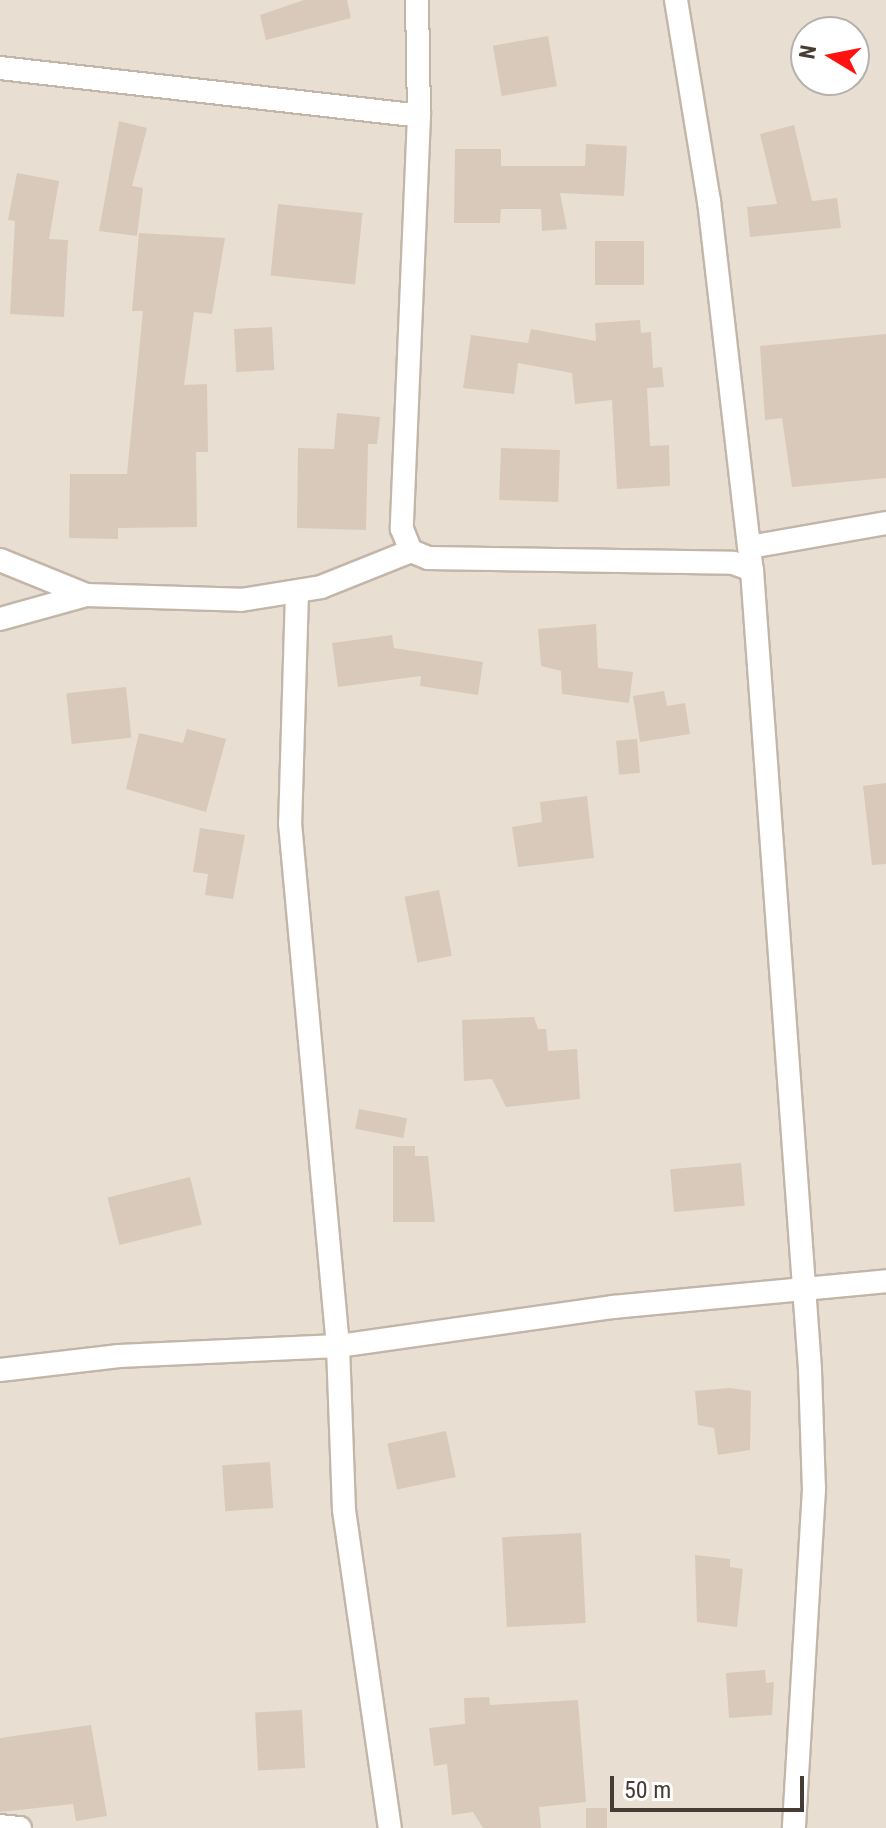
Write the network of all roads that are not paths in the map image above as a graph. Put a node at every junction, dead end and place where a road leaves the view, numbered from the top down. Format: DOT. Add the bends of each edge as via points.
graph roads {
  1 [pos="417,0"];
  2 [pos="676,0"];
  3 [pos="0,68"];
  4 [pos="419,116"];
  5 [pos="886,523"];
  6 [pos="750,547"];
  7 [pos="411,551"];
  8 [pos="0,560"];
  9 [pos="752,570"];
  10 [pos="297,592"];
  11 [pos="86,595"];
  12 [pos="0,619"];
  13 [pos="886,1281"];
  14 [pos="801,1288"];
  15 [pos="338,1346"];
  16 [pos="0,1370"];
  17 [pos="0,1826"];
  18 [pos="20,1828"];
  19 [pos="390,1828"];
  20 [pos="794,1828"];
  1 -- 4 [label="street"];
  2 -- 6 [label="street" via="709,201"];
  3 -- 4 [label="street"];
  4 -- 7 [label="street" via="402,529"];
  5 -- 6 [label="street"];
  6 -- 9 [label="street"];
  7 -- 9 [label="street" via="428,558 733,563"];
  7 -- 10 [label="street"];
  8 -- 11 [label="street"];
  9 -- 14 [label="street"];
  10 -- 11 [label="street" via="241,600"];
  10 -- 15 [label="street" via="290,823"];
  11 -- 12 [label="street"];
  13 -- 14 [label="street"];
  14 -- 15 [label="street"];
  14 -- 20 [label="street" via="814,1489"];
  15 -- 16 [label="street" via="119,1356"];
  15 -- 19 [label="street" via="344,1510"];
  17 -- 18 [label="street"];
}
